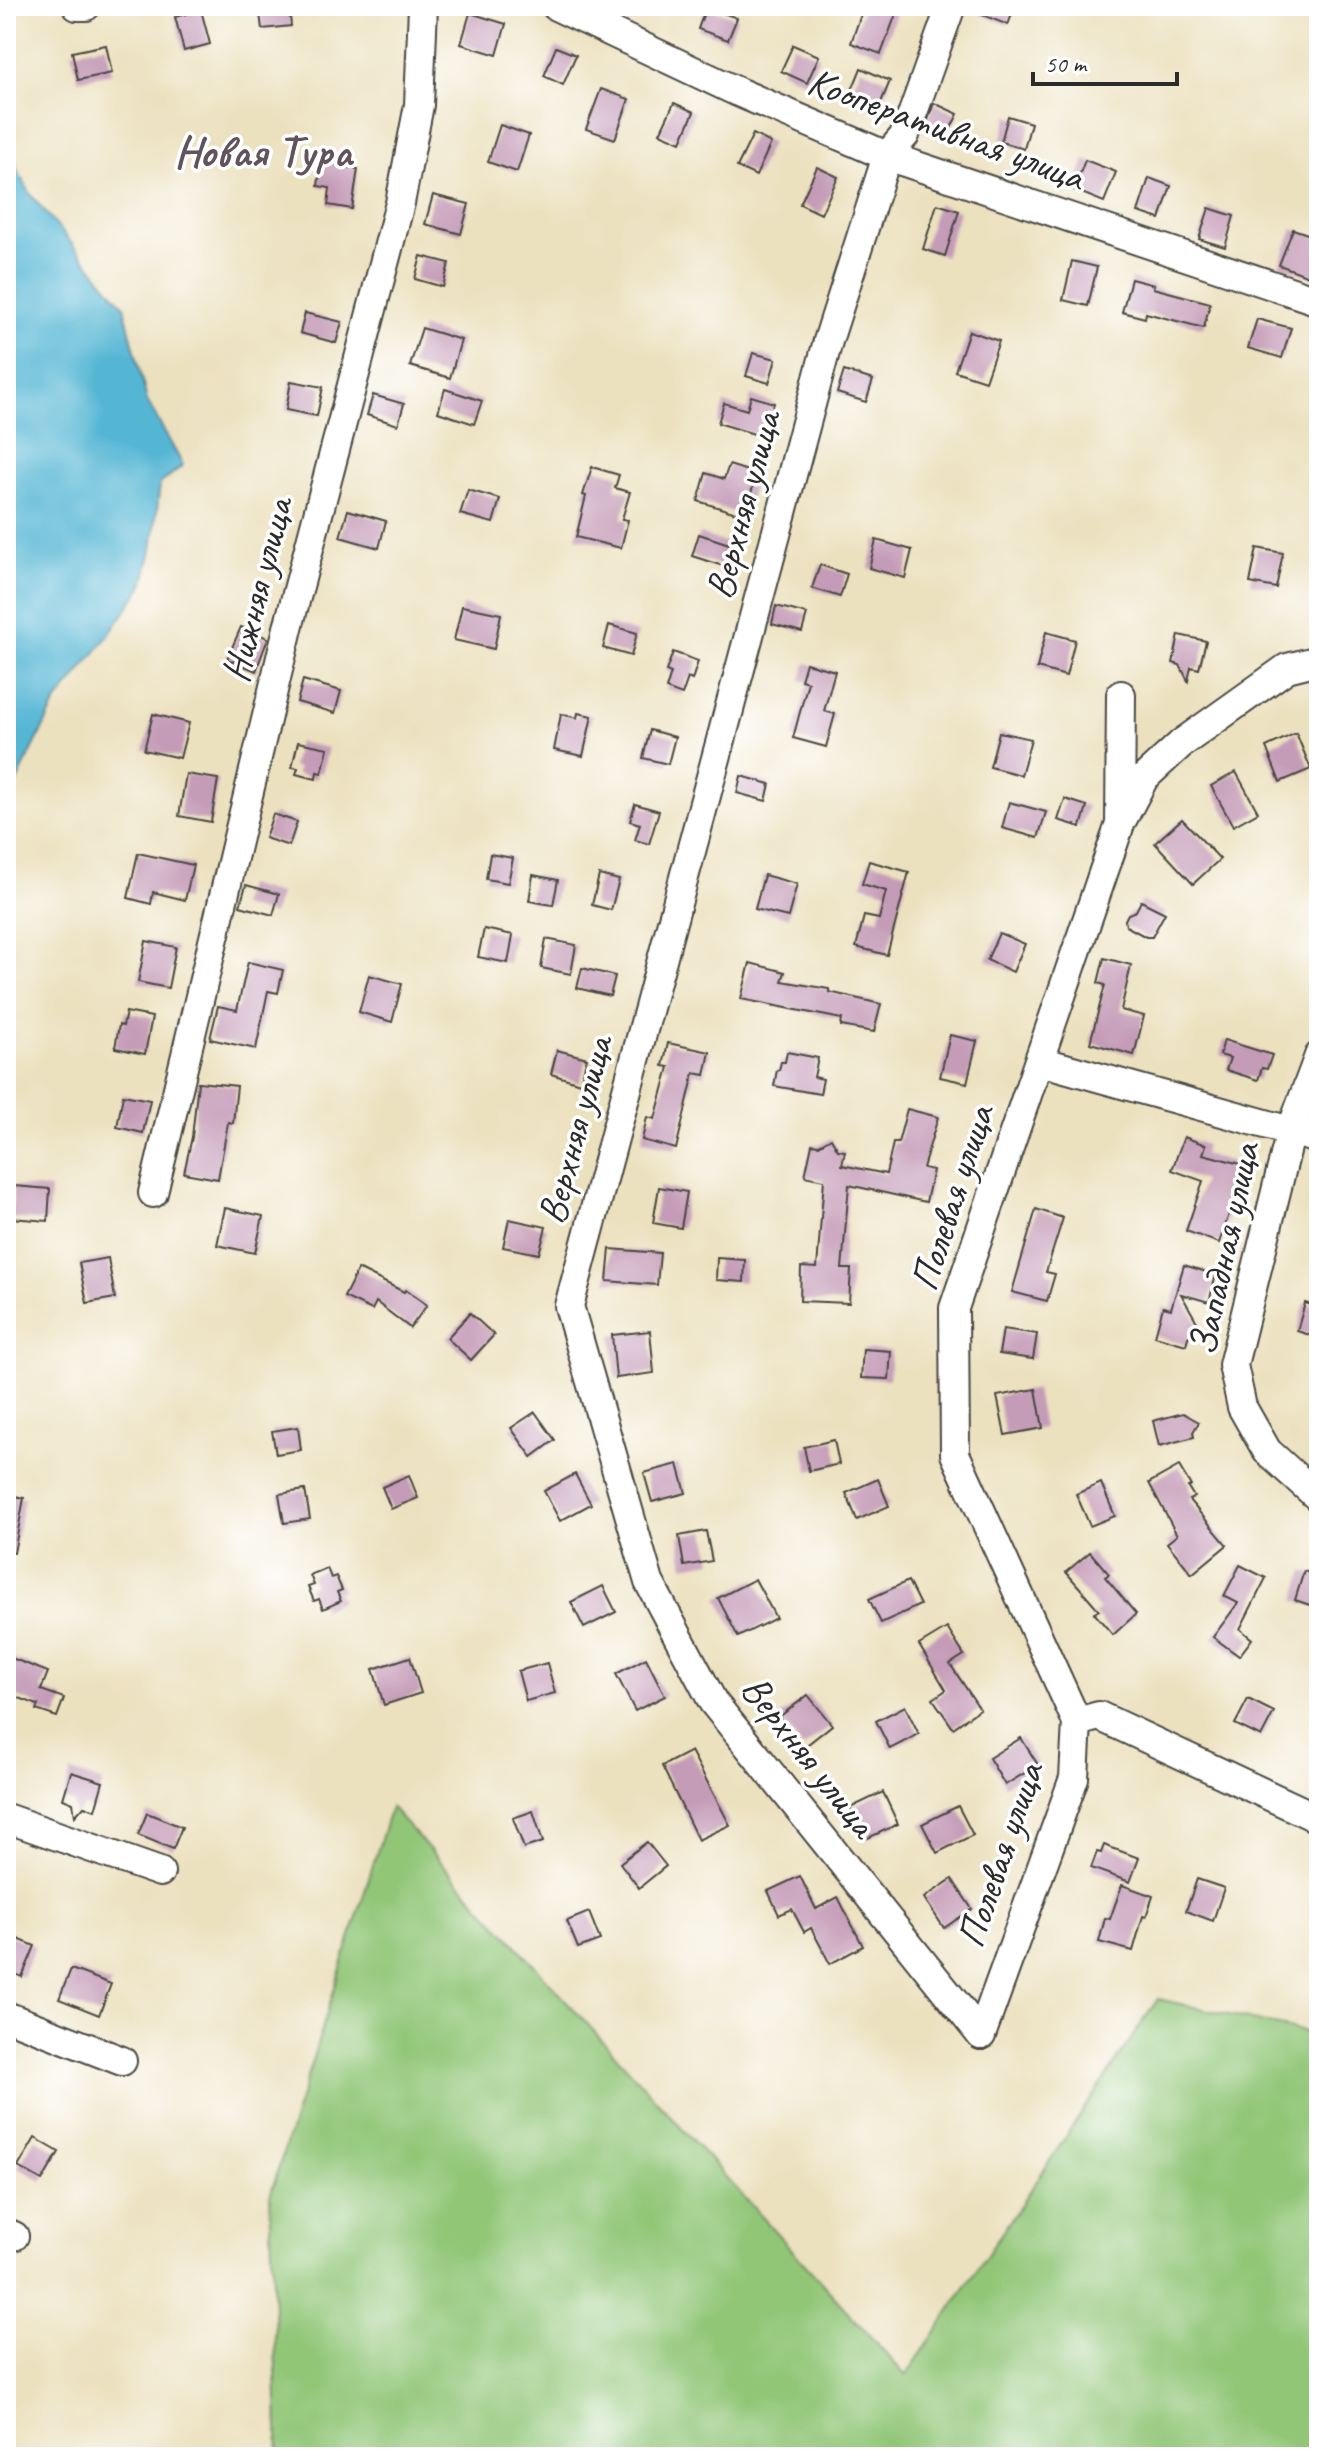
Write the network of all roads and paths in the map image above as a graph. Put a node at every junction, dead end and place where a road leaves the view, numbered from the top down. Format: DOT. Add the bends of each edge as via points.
graph roads {
  1 [pos="423,6"];
  2 [pos="556,6"];
  3 [pos="951,6"];
  4 [pos="887,156"];
  5 [pos="1319,301"];
  6 [pos="1319,660"];
  7 [pos="1121,695"];
  8 [pos="1120,824"];
  9 [pos="1319,1056"];
  10 [pos="1040,1061"];
  11 [pos="1291,1131"];
  12 [pos="1319,1139"];
  13 [pos="153,1193"];
  14 [pos="1319,1498"];
  15 [pos="1077,1722"];
  16 [pos="6,1818"];
  17 [pos="1319,1819"];
  18 [pos="160,1872"];
  19 [pos="6,2016"];
  20 [pos="981,2035"];
  21 [pos="122,2061"];
  1 -- 13 [label="street, Нижняя улица" via="419,105 400,203 288,628"];
  2 -- 4 [label="street, Кооперативная улица"];
  3 -- 4 [label="street, Верхняя улица" via="905,135"];
  4 -- 5 [label="street, Кооперативная улица"];
  4 -- 20 [label="street, Верхняя улица" via="828,341 569,1306 649,1582 713,1702"];
  6 -- 8 [label="street" via="1287,668 1182,743 1144,778"];
  7 -- 8 [label="street, Полевая улица"];
  8 -- 10 [label="street, Полевая улица"];
  9 -- 11 [label="street, Западная улица"];
  10 -- 11 [label="street, Западная улица"];
  10 -- 15 [label="street, Полевая улица" via="954,1308 955,1454"];
  11 -- 12 [label="street, Западная улица"];
  11 -- 14 [label="street, Западная улица" via="1233,1365 1242,1407 1267,1451"];
  15 -- 17 [label="street" via="1099,1716"];
  15 -- 20 [label="street, Полевая улица" via="1074,1778"];
  16 -- 18 [label="street"];
  19 -- 21 [label="street"];
}
